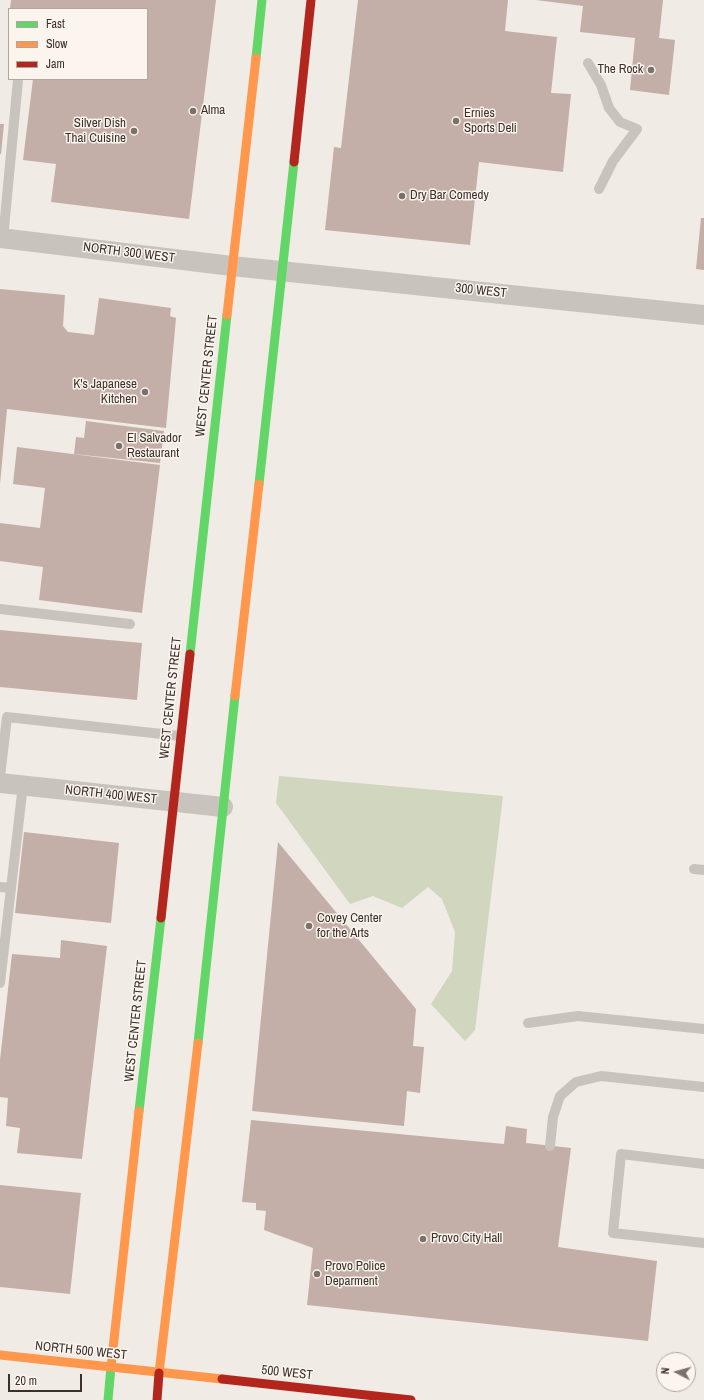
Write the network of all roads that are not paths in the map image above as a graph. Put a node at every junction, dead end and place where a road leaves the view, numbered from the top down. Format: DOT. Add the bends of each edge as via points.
graph roads {
  1 [pos="262,0"];
  2 [pos="311,0"];
  3 [pos="588,63"];
  4 [pos="18,80"];
  5 [pos="599,189"];
  6 [pos="2,239"];
  7 [pos="232,266"];
  8 [pos="257,268"];
  9 [pos="283,270"];
  10 [pos="704,315"];
  11 [pos="0,609"];
  12 [pos="130,624"];
  13 [pos="180,736"];
  14 [pos="0,777"];
  15 [pos="0,783"];
  16 [pos="23,786"];
  17 [pos="173,802"];
  18 [pos="223,807"];
  19 [pos="0,887"];
  20 [pos="11,888"];
  21 [pos="0,983"];
  22 [pos="528,1023"];
  23 [pos="704,1029"];
  24 [pos="704,1087"];
  25 [pos="550,1146"];
  26 [pos="704,1164"];
  27 [pos="704,1243"];
  28 [pos="0,1355"];
  29 [pos="111,1367"];
  30 [pos="159,1373"];
  31 [pos="108,1400"];
  32 [pos="157,1400"];
  33 [pos="411,1400"];
  1 -- 7 [label="main road, WEST CENTER STREET"];
  2 -- 9 [label="main road"];
  3 -- 5 [label="lane" via="601,85 609,108 620,122 637,129 613,161"];
  4 -- 6 [label="lane"];
  6 -- 7 [label="street, NORTH 300 WEST"];
  7 -- 8 [label="street, NORTH 300 WEST"];
  7 -- 13 [label="main road, WEST CENTER STREET"];
  8 -- 9 [label="street, 300 WEST"];
  9 -- 10 [label="street, 300 WEST"];
  9 -- 18 [label="main road"];
  11 -- 12 [label="lane"];
  13 -- 14 [label="lane" via="7,717"];
  13 -- 17 [label="main road, WEST CENTER STREET"];
  15 -- 16 [label="street, NORTH 400 WEST"];
  16 -- 17 [label="street, NORTH 400 WEST"];
  16 -- 20 [label="lane"];
  17 -- 18 [label="street, NORTH 400 WEST"];
  17 -- 29 [label="main road, WEST CENTER STREET"];
  18 -- 30 [label="main road"];
  19 -- 20 [label="lane"];
  20 -- 21 [label="lane"];
  22 -- 23 [label="lane" via="578,1016"];
  24 -- 25 [label="lane" via="601,1076 576,1082 560,1096 553,1117"];
  26 -- 27 [label="lane" via="621,1154 613,1233"];
  28 -- 29 [label="main road, NORTH 500 WEST"];
  29 -- 30 [label="main road, NORTH 500 WEST"];
  29 -- 31 [label="main road, WEST CENTER STREET"];
  30 -- 32 [label="main road"];
  30 -- 33 [label="main road, 500 WEST"];
}
